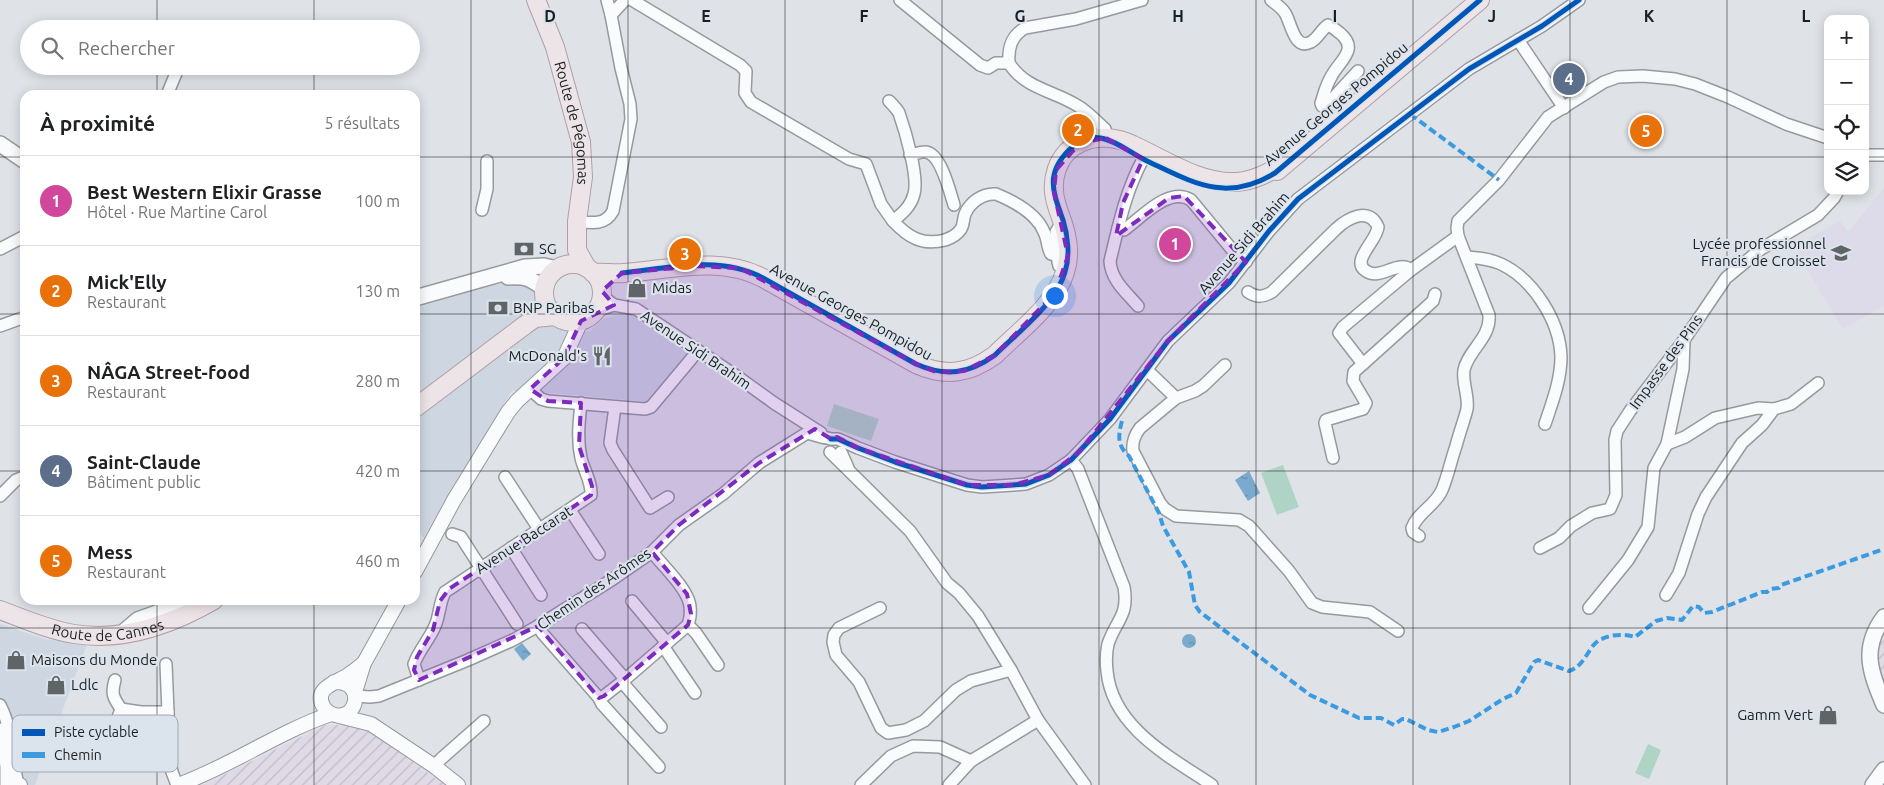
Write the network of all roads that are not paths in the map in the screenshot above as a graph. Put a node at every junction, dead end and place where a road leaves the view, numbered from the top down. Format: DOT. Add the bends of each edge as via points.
graph roads {
  1 [pos="536,0"];
  2 [pos="607,0"];
  3 [pos="625,0"];
  4 [pos="632,0"];
  5 [pos="900,0"];
  6 [pos="1142,0"];
  7 [pos="1271,0"];
  8 [pos="1480,0"];
  9 [pos="1579,0"];
  10 [pos="611,15"];
  11 [pos="1518,40"];
  12 [pos="1009,63"];
  13 [pos="1358,71"];
  14 [pos="175,75"];
  15 [pos="169,90"];
  16 [pos="889,101"];
  17 [pos="1564,108"];
  18 [pos="1824,137"];
  19 [pos="1106,138"];
  20 [pos="0,144"];
  21 [pos="910,155"];
  22 [pos="1869,155"];
  23 [pos="1884,155"];
  24 [pos="20,158"];
  25 [pos="1143,159"];
  26 [pos="487,161"];
  27 [pos="1285,163"];
  28 [pos="1191,172"];
  29 [pos="1835,195"];
  30 [pos="954,205"];
  31 [pos="482,210"];
  32 [pos="1062,220"];
  33 [pos="577,221"];
  34 [pos="893,221"];
  35 [pos="1118,228"];
  36 [pos="1458,236"];
  37 [pos="20,239"];
  38 [pos="0,249"];
  39 [pos="577,250"];
  40 [pos="1058,255"];
  41 [pos="1467,257"];
  42 [pos="1246,262"];
  43 [pos="562,267"];
  44 [pos="590,270"];
  45 [pos="1066,270"];
  46 [pos="1411,270"];
  47 [pos="622,273"];
  48 [pos="481,280"];
  49 [pos="1248,292"];
  50 [pos="545,294"];
  51 [pos="1434,294"];
  52 [pos="420,297"];
  53 [pos="603,301"];
  54 [pos="1138,306"];
  55 [pos="536,318"];
  56 [pos="20,319"];
  57 [pos="569,323"];
  58 [pos="0,326"];
  59 [pos="1684,340"];
  60 [pos="692,358"];
  61 [pos="1363,364"];
  62 [pos="1225,365"];
  63 [pos="1147,370"];
  64 [pos="1818,383"];
  65 [pos="530,389"];
  66 [pos="1176,398"];
  67 [pos="581,403"];
  68 [pos="420,404"];
  69 [pos="774,404"];
  70 [pos="615,407"];
  71 [pos="1774,409"];
  72 [pos="1545,424"];
  73 [pos="807,433"];
  74 [pos="1667,444"];
  75 [pos="835,446"];
  76 [pos="1332,458"];
  77 [pos="1071,460"];
  78 [pos="505,477"];
  79 [pos="20,478"];
  80 [pos="0,496"];
  81 [pos="668,497"];
  82 [pos="570,510"];
  83 [pos="539,529"];
  84 [pos="452,534"];
  85 [pos="1419,536"];
  86 [pos="511,548"];
  87 [pos="1540,548"];
  88 [pos="652,552"];
  89 [pos="599,554"];
  90 [pos="420,563"];
  91 [pos="480,568"];
  92 [pos="541,595"];
  93 [pos="1666,595"];
  94 [pos="632,600"];
  95 [pos="166,605"];
  96 [pos="205,605"];
  97 [pos="396,605"];
  98 [pos="880,608"];
  99 [pos="1590,608"];
  100 [pos="0,610"];
  101 [pos="1884,616"];
  102 [pos="517,624"];
  103 [pos="538,626"];
  104 [pos="688,626"];
  105 [pos="582,629"];
  106 [pos="1398,631"];
  107 [pos="116,635"];
  108 [pos="665,644"];
  109 [pos="364,663"];
  110 [pos="166,664"];
  111 [pos="718,664"];
  112 [pos="1011,670"];
  113 [pos="115,680"];
  114 [pos="419,680"];
  115 [pos="624,680"];
  116 [pos="334,682"];
  117 [pos="322,692"];
  118 [pos="695,693"];
  119 [pos="355,697"];
  120 [pos="600,698"];
  121 [pos="0,705"];
  122 [pos="1884,705"];
  123 [pos="121,709"];
  124 [pos="168,712"];
  125 [pos="119,715"];
  126 [pos="168,715"];
  127 [pos="335,715"];
  128 [pos="1038,720"];
  129 [pos="484,721"];
  130 [pos="371,724"];
  131 [pos="301,725"];
  132 [pos="661,727"];
  133 [pos="0,729"];
  134 [pos="12,758"];
  135 [pos="971,761"];
  136 [pos="434,766"];
  137 [pos="659,767"];
  138 [pos="1884,770"];
  139 [pos="13,772"];
  140 [pos="172,772"];
  141 [pos="14,785"];
  142 [pos="178,785"];
  143 [pos="458,785"];
  144 [pos="861,785"];
  145 [pos="949,785"];
  146 [pos="1084,785"];
  147 [pos="1212,785"];
  148 [pos="1873,785"];
  1 -- 33 [label="main road, Route de Pégomas" via="555,47 581,142 583,178"];
  2 -- 10 [label="street"];
  3 -- 10 [label="street"];
  4 -- 34 [label="street" via="746,70 745,93 751,102 849,159 866,164 881,204"];
  5 -- 12 [label="street" via="980,65 988,68"];
  6 -- 12 [label="street" via="1076,19 1025,28 1018,32 1010,46"];
  7 -- 13 [label="street" via="1286,14 1293,35 1302,42 1312,41 1328,25 1347,40 1348,52 1330,78 1322,106 1331,102"];
  8 -- 27 [label="main road, Avenue Georges Pompidou"];
  9 -- 11 [label="street, Avenue Sidi Brahim"];
  10 -- 33 [label="street" via="630,104 629,135 610,217 597,223"];
  11 -- 17 [label="street"];
  11 -- 42 [label="street, Avenue Sidi Brahim" via="1450,83 1298,199"];
  12 -- 19 [label="street" via="1030,84 1079,106 1105,129"];
  14 -- 15 [label="street"];
  16 -- 21 [label="street" via="898,111"];
  17 -- 18 [label="street" via="1611,79 1643,76 1682,81 1714,91 1786,124"];
  17 -- 36 [label="street" via="1548,117 1499,180 1458,222"];
  19 -- 25 [label="main road, Avenue Georges Pompidou"];
  19 -- 28 [label="main road, Avenue Georges Pompidou" via="1130,143"];
  19 -- 32 [label="main road, Avenue Georges Pompidou" via="1072,147 1059,162 1053,181 1056,206"];
  20 -- 24 [label="main road"];
  21 -- 30 [label="street" via="925,151 931,154 944,173"];
  21 -- 34 [label="street" via="915,174 914,194 907,210"];
  22 -- 23 [label="street"];
  25 -- 27 [label="main road, Avenue Georges Pompidou" via="1190,180 1236,189 1275,173"];
  25 -- 28 [label="main road" via="1147,156 1178,170"];
  25 -- 35 [label="street" via="1123,203"];
  26 -- 31 [label="street" via="487,189"];
  27 -- 28 [label="main road, Avenue Georges Pompidou" via="1263,175 1235,182"];
  29 -- 59 [label="street, Impasse des Pins" via="1818,215 1779,237 1736,268"];
  32 -- 40 [label="street" via="1056,232"];
  32 -- 45 [label="main road, Avenue Georges Pompidou" via="1068,245"];
  33 -- 39 [label="main road, Route de Pégomas"];
  34 -- 40 [label="street" via="911,238 923,243 936,242 956,234 974,202 989,193 996,194 1035,218 1046,235 1049,252"];
  35 -- 42 [label="street" via="1124,230 1169,198 1184,196 1192,200"];
  35 -- 54 [label="street" via="1111,268 1116,280"];
  36 -- 41 [label="street"];
  36 -- 46 [label="street"];
  37 -- 38 [label="street"];
  39 -- 43 [label="main road"];
  39 -- 44 [label="main road"];
  40 -- 45 [label="street" via="1059,266"];
  41 -- 72 [label="street" via="1488,259 1510,269 1544,304 1558,337 1561,360 1557,389"];
  41 -- 85 [label="street" via="1490,322 1464,371 1467,408 1438,498 1423,511 1412,528"];
  42 -- 63 [label="street, Avenue Sidi Brahim" via="1229,283 1168,341"];
  43 -- 44 [label="main road" via="581,266"];
  43 -- 48 [label="main road" via="525,267"];
  43 -- 50 [label="main road" via="551,274"];
  44 -- 47 [label="main road, Avenue Georges Pompidou"];
  44 -- 53 [label="main road" via="599,281"];
  45 -- 47 [label="main road, Avenue Georges Pompidou" via="1048,303 995,355 964,371 949,372 936,372 916,364 740,268 696,266"];
  46 -- 49 [label="street" via="1402,266 1372,274 1364,270 1361,258 1375,238 1378,227 1371,218 1361,215 1336,229 1272,292 1260,296"];
  46 -- 61 [label="street" via="1339,333"];
  47 -- 53 [label="main road"];
  48 -- 50 [label="main road" via="523,276"];
  48 -- 52 [label="main road"];
  50 -- 55 [label="main road"];
  50 -- 57 [label="main road" via="547,305"];
  51 -- 61 [label="street" via="1433,301"];
  53 -- 57 [label="main road"];
  53 -- 69 [label="street, Avenue Sidi Brahim" via="636,309"];
  55 -- 57 [label="main road"];
  55 -- 68 [label="main road"];
  56 -- 58 [label="street"];
  57 -- 65 [label="street" via="564,358"];
  59 -- 74 [label="street" via="1683,369"];
  59 -- 87 [label="street, Impasse des Pins" via="1617,431 1614,454 1616,495 1610,509 1592,513"];
  60 -- 70 [label="street" via="651,407 645,410"];
  61 -- 76 [label="street" via="1354,372 1353,381 1366,407 1328,419 1325,423"];
  62 -- 66 [label="street" via="1195,391"];
  63 -- 66 [label="street"];
  63 -- 77 [label="street, Avenue Sidi Brahim"];
  64 -- 71 [label="street" via="1791,404"];
  65 -- 67 [label="street" via="548,401"];
  65 -- 90 [label="street" via="508,412 482,452"];
  66 -- 106 [label="street" via="1140,428 1133,446 1165,509 1176,516 1244,522 1281,561 1312,603 1370,612"];
  67 -- 70 [label="street"];
  67 -- 82 [label="street, Avenue Baccarat" via="579,446 585,473 592,486 591,496"];
  69 -- 73 [label="street, Avenue Sidi Brahim"];
  69 -- 75 [label="street, Avenue Sidi Brahim"];
  70 -- 81 [label="street" via="610,443 613,450 650,508"];
  71 -- 74 [label="street" via="1758,408 1715,418"];
  71 -- 93 [label="street" via="1762,425 1742,442 1706,497 1679,573"];
  73 -- 75 [label="street, Avenue Sidi Brahim"];
  73 -- 88 [label="street, Chemin des Arômes" via="759,463 679,525"];
  74 -- 99 [label="street" via="1654,468 1648,527 1628,560"];
  75 -- 77 [label="street, Avenue Sidi Brahim" via="858,448 953,482 982,487 1026,484"];
  75 -- 112 [label="street" via="848,468 910,531 947,583 978,616"];
  77 -- 147 [label="street" via="1078,469 1124,587 1125,609 1106,654 1108,678 1116,703 1138,731"];
  78 -- 83 [label="street"];
  79 -- 80 [label="street"];
  82 -- 83 [label="street, Avenue Baccarat"];
  82 -- 89 [label="street"];
  83 -- 86 [label="street, Avenue Baccarat"];
  84 -- 91 [label="street" via="461,537"];
  86 -- 91 [label="street, Avenue Baccarat"];
  86 -- 92 [label="street"];
  88 -- 103 [label="street, Chemin des Arômes"];
  88 -- 104 [label="street" via="687,594 691,614"];
  91 -- 102 [label="street"];
  91 -- 114 [label="street, Avenue Baccarat" via="446,592 440,601 436,623 408,665"];
  94 -- 108 [label="street"];
  95 -- 107 [label="street" via="137,618"];
  96 -- 107 [label="main road, Route de Cannes" via="162,626"];
  97 -- 109 [label="street"];
  98 -- 112 [label="street" via="839,628 833,642 836,655 859,682 888,734 924,721 956,690 971,681"];
  100 -- 107 [label="main road, Route de Cannes" via="74,634"];
  101 -- 122 [label="main road" via="1872,638 1870,657 1871,673"];
  103 -- 114 [label="street, Chemin des Arômes"];
  103 -- 120 [label="street"];
  104 -- 108 [label="street"];
  104 -- 111 [label="street"];
  105 -- 115 [label="street"];
  108 -- 115 [label="street"];
  108 -- 118 [label="street"];
  109 -- 116 [label="street"];
  109 -- 119 [label="street"];
  110 -- 124 [label="street"];
  112 -- 128 [label="street"];
  113 -- 123 [label="street" via="113,698"];
  114 -- 119 [label="street, Chemin des Arômes" via="379,696"];
  115 -- 120 [label="street"];
  115 -- 132 [label="street"];
  116 -- 117 [label="street"];
  116 -- 119 [label="street" via="347,683"];
  117 -- 127 [label="street" via="323,707"];
  117 -- 131 [label="street"];
  119 -- 127 [label="street" via="350,711"];
  119 -- 130 [label="street"];
  120 -- 137 [label="street"];
  121 -- 134 [label="street" via="7,720"];
  123 -- 124 [label="street"];
  123 -- 125 [label="street"];
  124 -- 126 [label="street"];
  127 -- 130 [label="street"];
  127 -- 131 [label="street"];
  128 -- 135 [label="street"];
  128 -- 146 [label="street"];
  129 -- 136 [label="street"];
  130 -- 136 [label="street"];
  131 -- 142 [label="street" via="211,772"];
  133 -- 141 [label="street" via="6,766"];
  135 -- 144 [label="street" via="940,747 913,746 891,756"];
  135 -- 145 [label="street"];
  136 -- 143 [label="street"];
  138 -- 148 [label="main road"];
  139 -- 141 [label="street"];
  140 -- 142 [label="street"];
}
